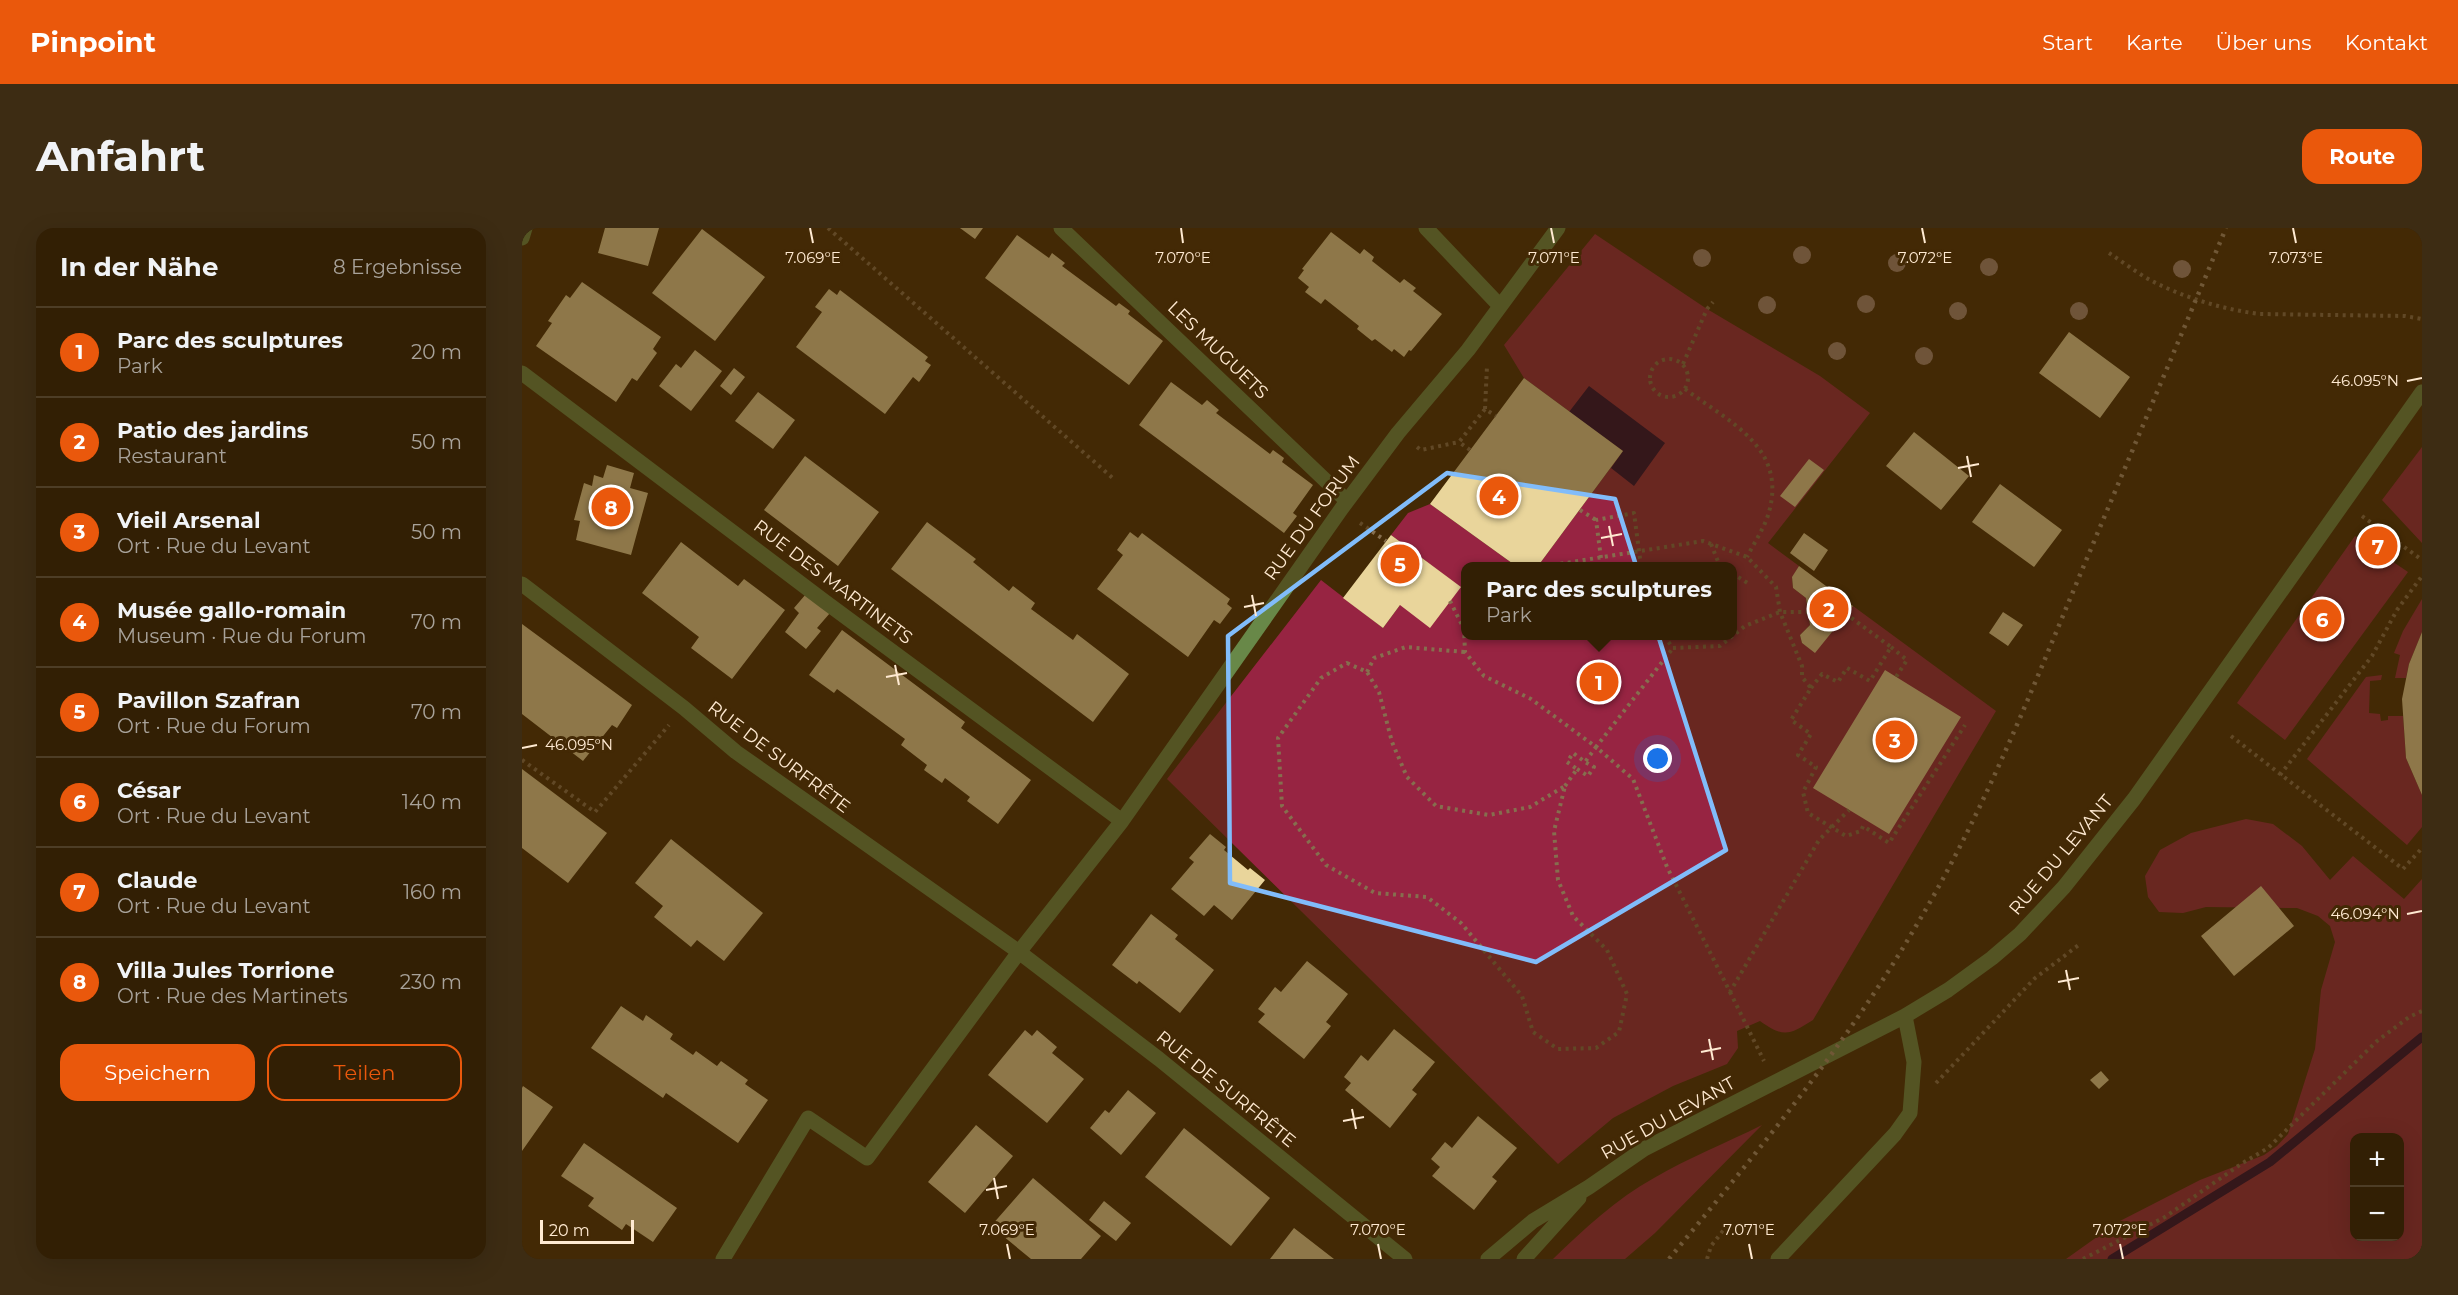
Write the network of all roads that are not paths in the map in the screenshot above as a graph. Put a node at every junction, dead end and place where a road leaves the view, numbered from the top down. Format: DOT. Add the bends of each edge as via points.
graph roads {
  1 [pos="525,228"];
  2 [pos="1061,228"];
  3 [pos="1426,228"];
  4 [pos="1558,228"];
  5 [pos="522,238"];
  6 [pos="1500,306"];
  7 [pos="522,373"];
  8 [pos="2422,392"];
  9 [pos="1345,505"];
  10 [pos="522,584"];
  11 [pos="1122,821"];
  12 [pos="1019,952"];
  13 [pos="1905,1016"];
  14 [pos="1589,1187"];
  15 [pos="723,1259"];
  16 [pos="1405,1259"];
  17 [pos="1488,1259"];
  18 [pos="1524,1259"];
  19 [pos="1778,1259"];
  1 -- 5 [label="street"];
  2 -- 9 [label="street, LES MUGUETS"];
  3 -- 6 [label="street"];
  4 -- 6 [label="street, RUE DU FORUM"];
  6 -- 9 [label="street, RUE DU FORUM"];
  7 -- 11 [label="street, RUE DES MARTINETS"];
  8 -- 13 [label="street, RUE DU LEVANT" via="2134,799 2064,887 1992,958"];
  9 -- 11 [label="street, RUE DU FORUM"];
  10 -- 12 [label="street, RUE DE SURFRÊTE" via="736,752"];
  11 -- 12 [label="street, RUE DU FORUM"];
  12 -- 15 [label="street" via="867,1158 808,1118"];
  12 -- 16 [label="street, RUE DE SURFRÊTE"];
  13 -- 14 [label="street, RUE DU LEVANT" via="1644,1149"];
  13 -- 19 [label="street" via="1914,1062 1910,1113"];
  14 -- 17 [label="street, RUE DU LEVANT" via="1533,1221"];
  14 -- 18 [label="street, RUE DU LEVANT"];
}
